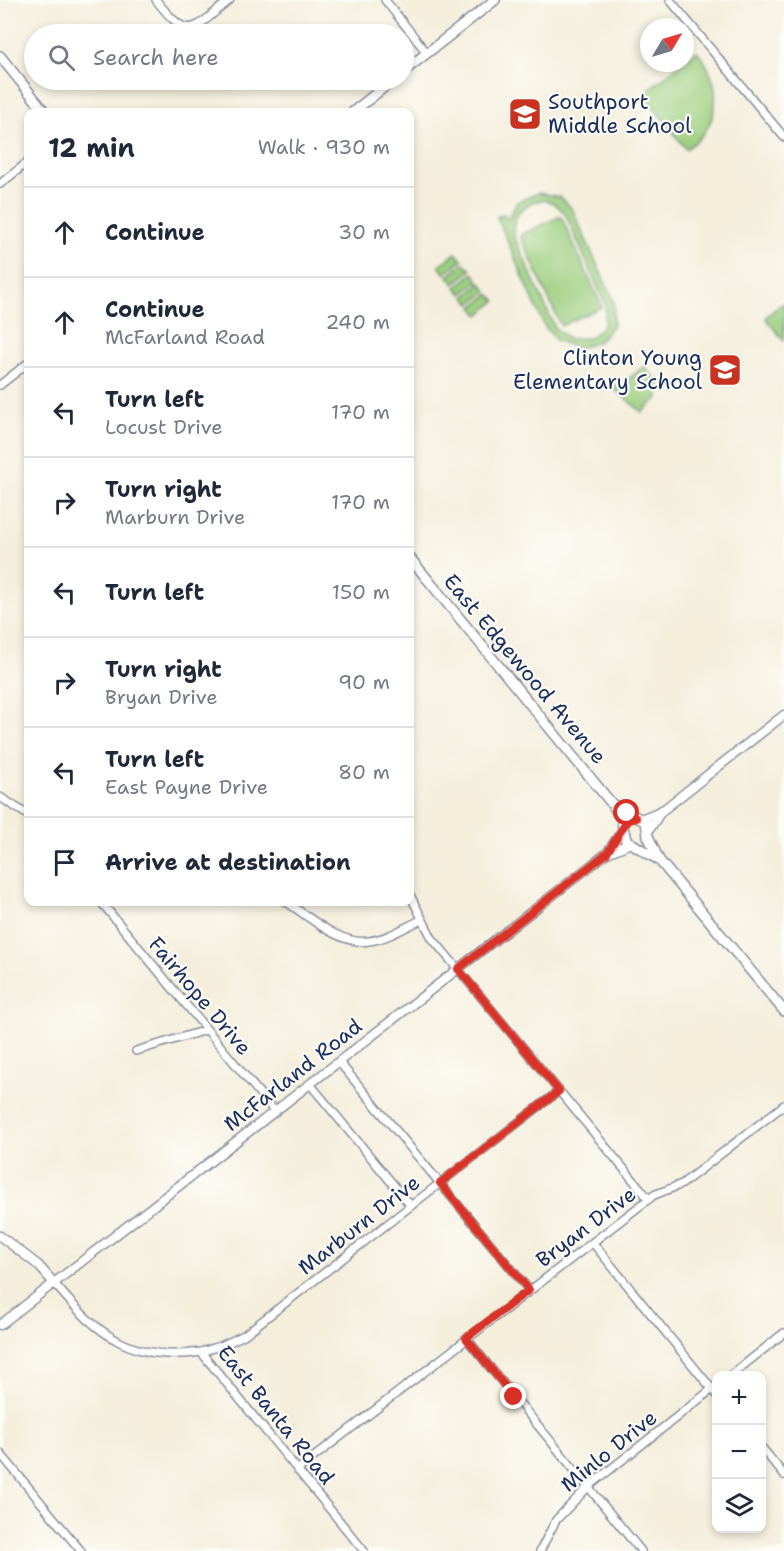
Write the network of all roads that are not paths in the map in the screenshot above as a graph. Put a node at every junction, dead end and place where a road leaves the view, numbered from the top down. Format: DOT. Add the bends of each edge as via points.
graph roads {
  1 [pos="156,0"];
  2 [pos="230,0"];
  3 [pos="385,0"];
  4 [pos="495,0"];
  5 [pos="670,0"];
  6 [pos="177,24"];
  7 [pos="200,24"];
  8 [pos="404,24"];
  9 [pos="414,37"];
  10 [pos="427,53"];
  11 [pos="0,56"];
  12 [pos="414,63"];
  13 [pos="24,86"];
  14 [pos="27,90"];
  15 [pos="380,90"];
  16 [pos="42,108"];
  17 [pos="358,108"];
  18 [pos="784,137"];
  19 [pos="24,165"];
  20 [pos="0,184"];
  21 [pos="24,366"];
  22 [pos="0,385"];
  23 [pos="414,563"];
  24 [pos="784,715"];
  25 [pos="0,797"];
  26 [pos="612,804"];
  27 [pos="663,810"];
  28 [pos="24,812"];
  29 [pos="638,818"];
  30 [pos="623,829"];
  31 [pos="648,833"];
  32 [pos="633,844"];
  33 [pos="607,853"];
  34 [pos="659,860"];
  35 [pos="414,904"];
  36 [pos="104,906"];
  37 [pos="293,906"];
  38 [pos="421,920"];
  39 [pos="458,969"];
  40 [pos="784,1011"];
  41 [pos="206,1030"];
  42 [pos="136,1051"];
  43 [pos="339,1062"];
  44 [pos="310,1084"];
  45 [pos="559,1091"];
  46 [pos="784,1105"];
  47 [pos="275,1112"];
  48 [pos="440,1183"];
  49 [pos="649,1199"];
  50 [pos="411,1206"];
  51 [pos="0,1236"];
  52 [pos="592,1243"];
  53 [pos="54,1283"];
  54 [pos="529,1290"];
  55 [pos="0,1325"];
  56 [pos="784,1333"];
  57 [pos="466,1338"];
  58 [pos="201,1352"];
  59 [pos="736,1371"];
  60 [pos="712,1386"];
  61 [pos="712,1392"];
  62 [pos="0,1453"];
  63 [pos="766,1453"];
  64 [pos="297,1470"];
  65 [pos="784,1475"];
  66 [pos="588,1487"];
  67 [pos="81,1551"];
  68 [pos="364,1551"];
  69 [pos="540,1551"];
  70 [pos="640,1551"];
  1 -- 6 [label="street"];
  2 -- 7 [label="street"];
  3 -- 8 [label="street"];
  4 -- 10 [label="main road"];
  5 -- 18 [label="street"];
  9 -- 10 [label="street"];
  10 -- 12 [label="main road"];
  11 -- 13 [label="main road"];
  14 -- 16 [label="main road"];
  15 -- 17 [label="main road"];
  19 -- 20 [label="street"];
  21 -- 22 [label="street"];
  23 -- 26 [label="main road, East Edgewood Avenue"];
  24 -- 27 [label="street"];
  25 -- 28 [label="street"];
  26 -- 29 [label="main road, East Edgewood Avenue"];
  26 -- 30 [label="main road, East Edgewood Avenue"];
  27 -- 29 [label="street"];
  27 -- 31 [label="street"];
  29 -- 30 [label="main road" via="627,821"];
  29 -- 31 [label="main road, East Edgewood Avenue" via="647,825"];
  30 -- 32 [label="main road, East Edgewood Avenue" via="624,837"];
  30 -- 33 [label="street, McFarland Road"];
  31 -- 32 [label="main road" via="643,842"];
  31 -- 34 [label="main road, East Edgewood Avenue"];
  32 -- 33 [label="street, McFarland Road"];
  32 -- 34 [label="main road, East Edgewood Avenue"];
  33 -- 39 [label="street, McFarland Road"];
  34 -- 40 [label="main road, East Edgewood Avenue"];
  35 -- 38 [label="street"];
  36 -- 41 [label="street, Fairhope Drive"];
  37 -- 38 [label="street" via="358,942 375,940"];
  38 -- 39 [label="street"];
  39 -- 43 [label="street, McFarland Road"];
  39 -- 45 [label="street"];
  41 -- 42 [label="street"];
  41 -- 47 [label="street, Fairhope Drive"];
  43 -- 44 [label="street, McFarland Road"];
  43 -- 48 [label="street"];
  44 -- 47 [label="street, McFarland Road"];
  44 -- 50 [label="street"];
  45 -- 48 [label="street, Marburn Drive"];
  45 -- 49 [label="street"];
  46 -- 49 [label="street, Bryan Drive" via="682,1184"];
  47 -- 53 [label="street, McFarland Road"];
  48 -- 50 [label="street, Marburn Drive"];
  48 -- 54 [label="street"];
  49 -- 52 [label="street, Bryan Drive"];
  50 -- 58 [label="street, Marburn Drive" via="244,1335"];
  51 -- 53 [label="street, East Banta Road" via="38,1265"];
  52 -- 54 [label="street, Bryan Drive"];
  52 -- 60 [label="street"];
  53 -- 55 [label="street, McFarland Road"];
  53 -- 58 [label="street, East Banta Road" via="86,1320 123,1344 159,1353"];
  54 -- 57 [label="street, Bryan Drive"];
  56 -- 59 [label="street"];
  57 -- 64 [label="street, Bryan Drive"];
  57 -- 66 [label="street"];
  58 -- 64 [label="street, East Banta Road"];
  61 -- 66 [label="street, Minlo Drive"];
  62 -- 67 [label="street"];
  63 -- 65 [label="street"];
  64 -- 68 [label="street, East Banta Road"];
  66 -- 69 [label="street, Minlo Drive" via="556,1520"];
  66 -- 70 [label="street"];
}
